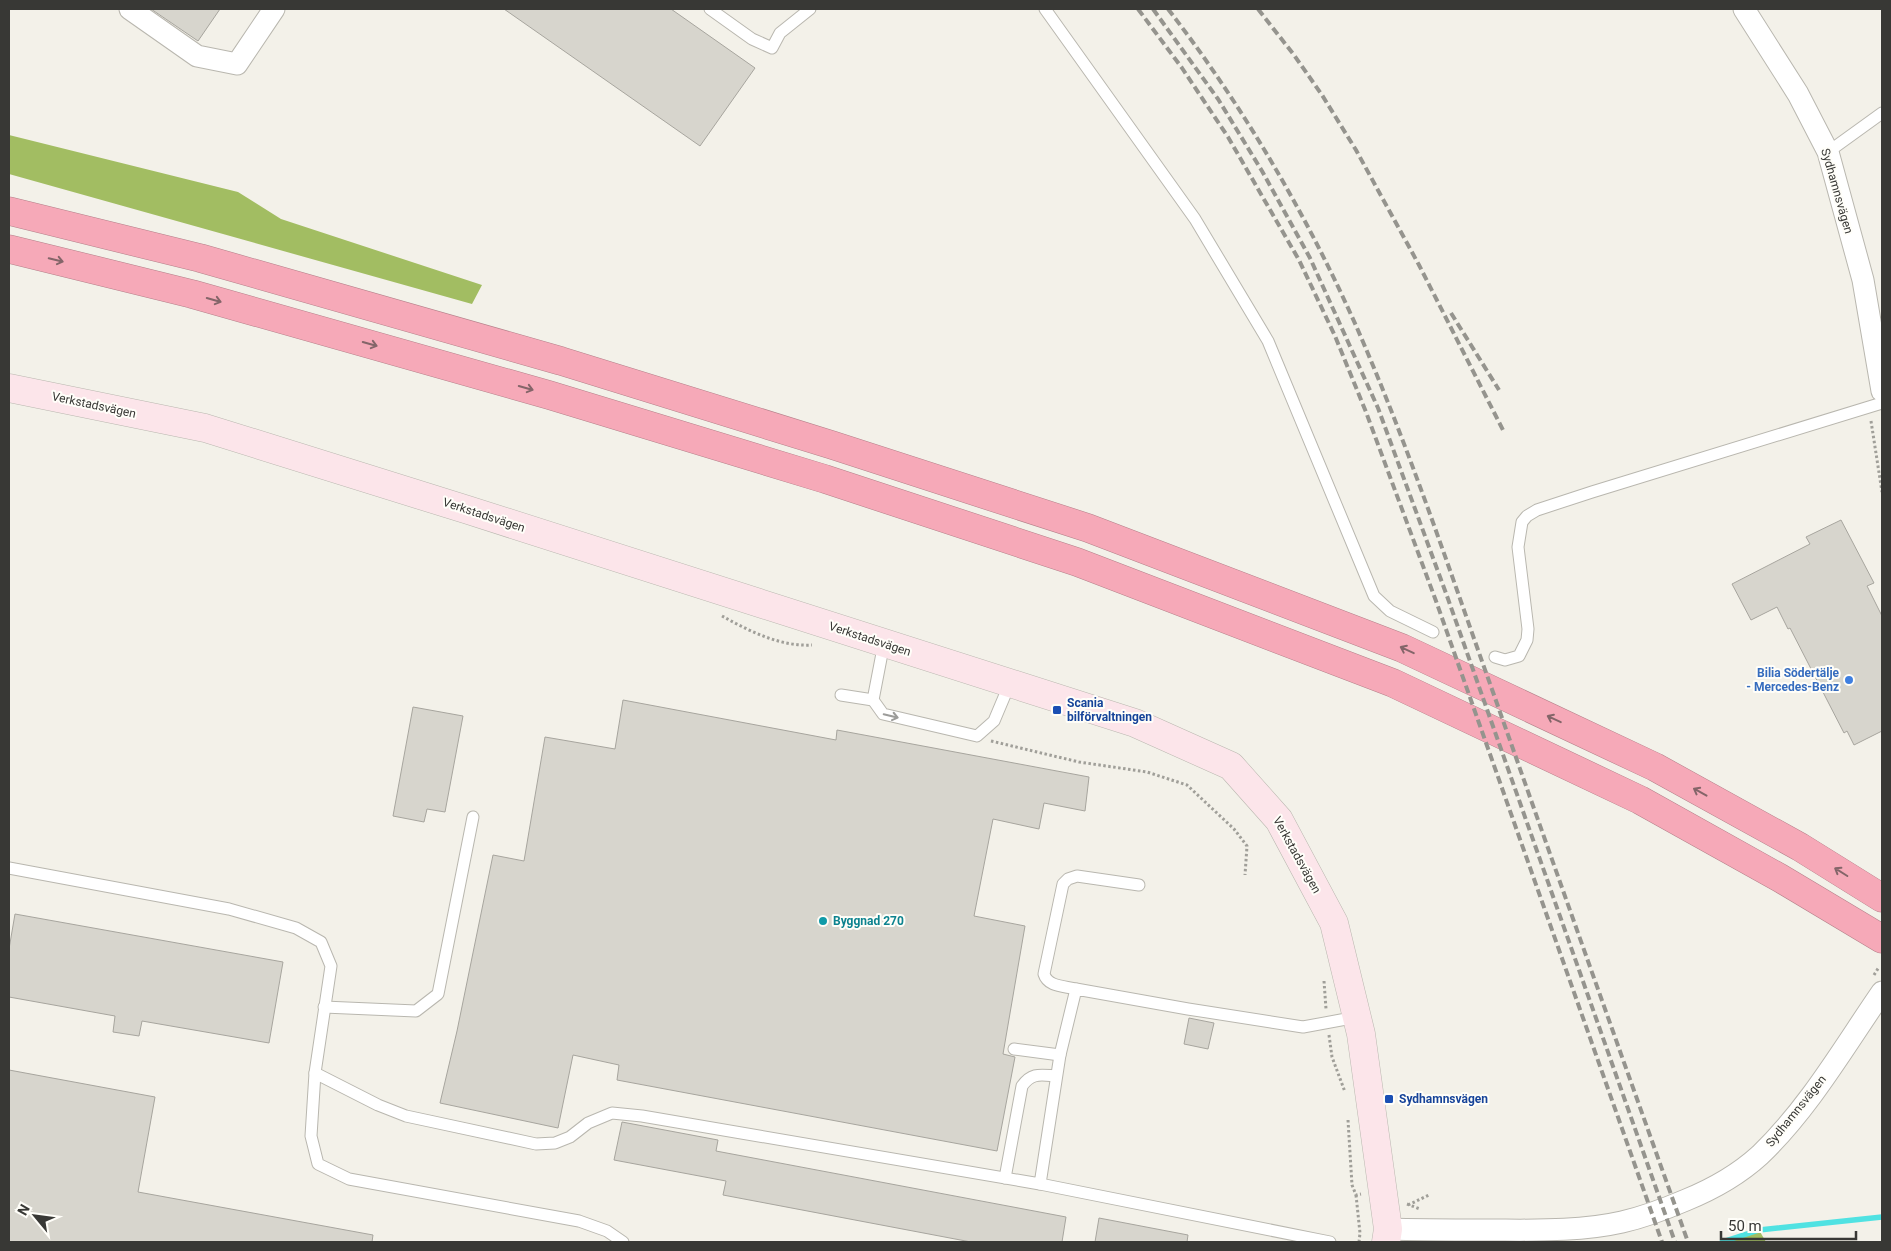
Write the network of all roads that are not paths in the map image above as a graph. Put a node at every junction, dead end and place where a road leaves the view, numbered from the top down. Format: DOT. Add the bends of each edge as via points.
graph roads {
  1 [pos="130,9"];
  2 [pos="274,9"];
  3 [pos="710,9"];
  4 [pos="810,9"];
  5 [pos="1045,9"];
  6 [pos="1744,9"];
  7 [pos="1882,113"];
  8 [pos="1828,152"];
  9 [pos="9,211"];
  10 [pos="9,249"];
  11 [pos="9,388"];
  12 [pos="1876,399"];
  13 [pos="1882,403"];
  14 [pos="1433,632"];
  15 [pos="884,643"];
  16 [pos="1495,657"];
  17 [pos="1010,683"];
  18 [pos="841,695"];
  19 [pos="872,700"];
  20 [pos="473,816"];
  21 [pos="9,868"];
  22 [pos="1139,885"];
  23 [pos="1882,898"];
  24 [pos="1882,939"];
  25 [pos="1876,986"];
  26 [pos="1076,989"];
  27 [pos="324,1007"];
  28 [pos="1357,1017"];
  29 [pos="1014,1049"];
  30 [pos="1060,1055"];
  31 [pos="315,1073"];
  32 [pos="1056,1076"];
  33 [pos="1005,1178"];
  34 [pos="1040,1184"];
  35 [pos="1387,1236"];
  36 [pos="622,1242"];
  37 [pos="1330,1242"];
  1 -- 2 [label="street" via="197,56 237,64"];
  3 -- 4 [label="lane" via="752,39 772,48 780,33"];
  5 -- 14 [label="lane" via="1195,219 1268,341 1374,596 1390,611"];
  6 -- 8 [label="street, Sydhamnsvägen" via="1798,94"];
  7 -- 8 [label="lane"];
  8 -- 12 [label="street, Sydhamnsvägen" via="1863,280"];
  23 -- 9 [label="highway, one-way" via="1800,847 1655,767 1402,648 1088,528 561,360 200,258"];
  10 -- 24 [label="highway, one-way" via="192,294 549,395 825,479 1076,562 1393,683 1640,800"];
  11 -- 15 [label="main road, Verkstadsvägen" via="205,428"];
  12 -- 13 [label="lane"];
  12 -- 16 [label="lane" via="1537,510 1527,516 1522,522 1518,547 1528,617 1526,640 1519,656 1505,660"];
  15 -- 17 [label="main road, Verkstadsvägen"];
  15 -- 19 [label="lane"];
  19 -- 17 [label="lane, one-way" via="883,714 977,736 994,721"];
  17 -- 28 [label="main road, Verkstadsvägen" via="1135,723 1231,766 1279,820 1334,923"];
  18 -- 19 [label="lane"];
  20 -- 27 [label="lane" via="438,994 416,1011"];
  21 -- 27 [label="lane" via="229,909 296,928 321,942 330,966"];
  22 -- 26 [label="lane" via="1077,876 1063,884 1044,974 1051,983"];
  25 -- 35 [label="street, Sydhamnsvägen" via="1818,1087 1788,1125 1759,1155 1711,1190 1654,1213 1585,1228"];
  26 -- 28 [label="lane" via="1302,1027"];
  26 -- 30 [label="lane"];
  27 -- 31 [label="lane"];
  28 -- 35 [label="main road, Verkstadsvägen"];
  29 -- 30 [label="lane"];
  30 -- 32 [label="lane"];
  31 -- 33 [label="lane" via="406,1116 536,1144 555,1143 570,1137 588,1123 612,1113"];
  31 -- 36 [label="lane" via="311,1136 318,1164 349,1179 580,1221 607,1231"];
  32 -- 33 [label="lane" via="1033,1076 1022,1086"];
  32 -- 34 [label="lane"];
  33 -- 34 [label="lane"];
  34 -- 37 [label="lane"];
}
